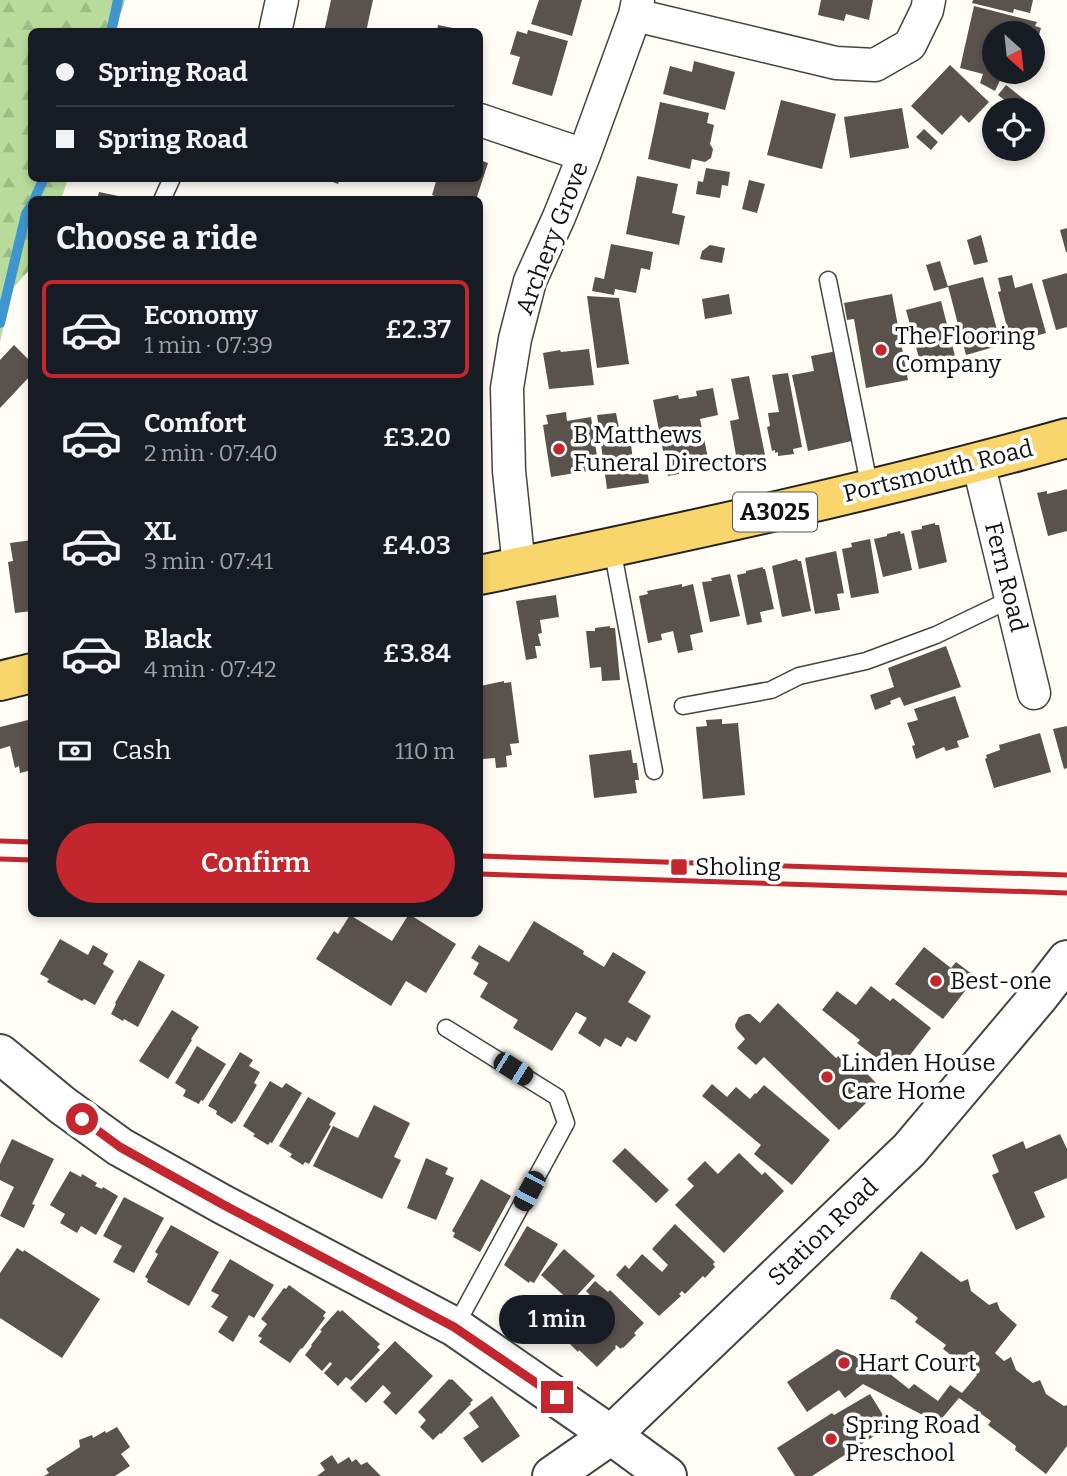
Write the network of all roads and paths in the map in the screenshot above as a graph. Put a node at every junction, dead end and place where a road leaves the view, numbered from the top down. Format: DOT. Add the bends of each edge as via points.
graph roads {
  1 [pos="282,0"];
  2 [pos="929,0"];
  3 [pos="636,7"];
  4 [pos="276,28"];
  5 [pos="483,121"];
  6 [pos="584,155"];
  7 [pos="828,280"];
  8 [pos="1067,438"];
  9 [pos="978,462"];
  10 [pos="870,489"];
  11 [pos="612,548"];
  12 [pos="519,567"];
  13 [pos="483,574"];
  14 [pos="1011,599"];
  15 [pos="28,674"];
  16 [pos="0,681"];
  17 [pos="1034,693"];
  18 [pos="683,706"];
  19 [pos="654,771"];
  20 [pos="1067,960"];
  21 [pos="1054,994"];
  22 [pos="446,1028"];
  23 [pos="0,1054"];
  24 [pos="454,1327"];
  25 [pos="611,1435"];
  26 [pos="552,1476"];
  27 [pos="667,1476"];
  1 -- 4 [label="street"];
  2 -- 3 [label="street" via="910,44 875,65 836,63"];
  3 -- 6 [label="street, Archery Grove"];
  5 -- 6 [label="street"];
  6 -- 12 [label="street, Archery Grove" via="530,281 515,339 508,388 509,471"];
  7 -- 10 [label="lane"];
  8 -- 9 [label="main road, Portsmouth Road / A3025"];
  9 -- 10 [label="main road, Portsmouth Road / A3025"];
  9 -- 14 [label="street, Fern Road"];
  10 -- 11 [label="main road, Portsmouth Road / A3025"];
  11 -- 12 [label="main road, Portsmouth Road / A3025"];
  11 -- 19 [label="lane"];
  12 -- 13 [label="main road, Portsmouth Road / A3025"];
  14 -- 17 [label="street, Fern Road"];
  14 -- 18 [label="lane" via="936,635 866,661 799,676 771,690"];
  15 -- 16 [label="main road"];
  20 -- 21 [label="street, Station Road"];
  21 -- 25 [label="street, Station Road" via="909,1150"];
  22 -- 24 [label="lane" via="557,1097 566,1122"];
  23 -- 24 [label="street" via="120,1147"];
  24 -- 25 [label="street"];
  25 -- 26 [label="street, Station Road"];
  25 -- 27 [label="street"];
}
